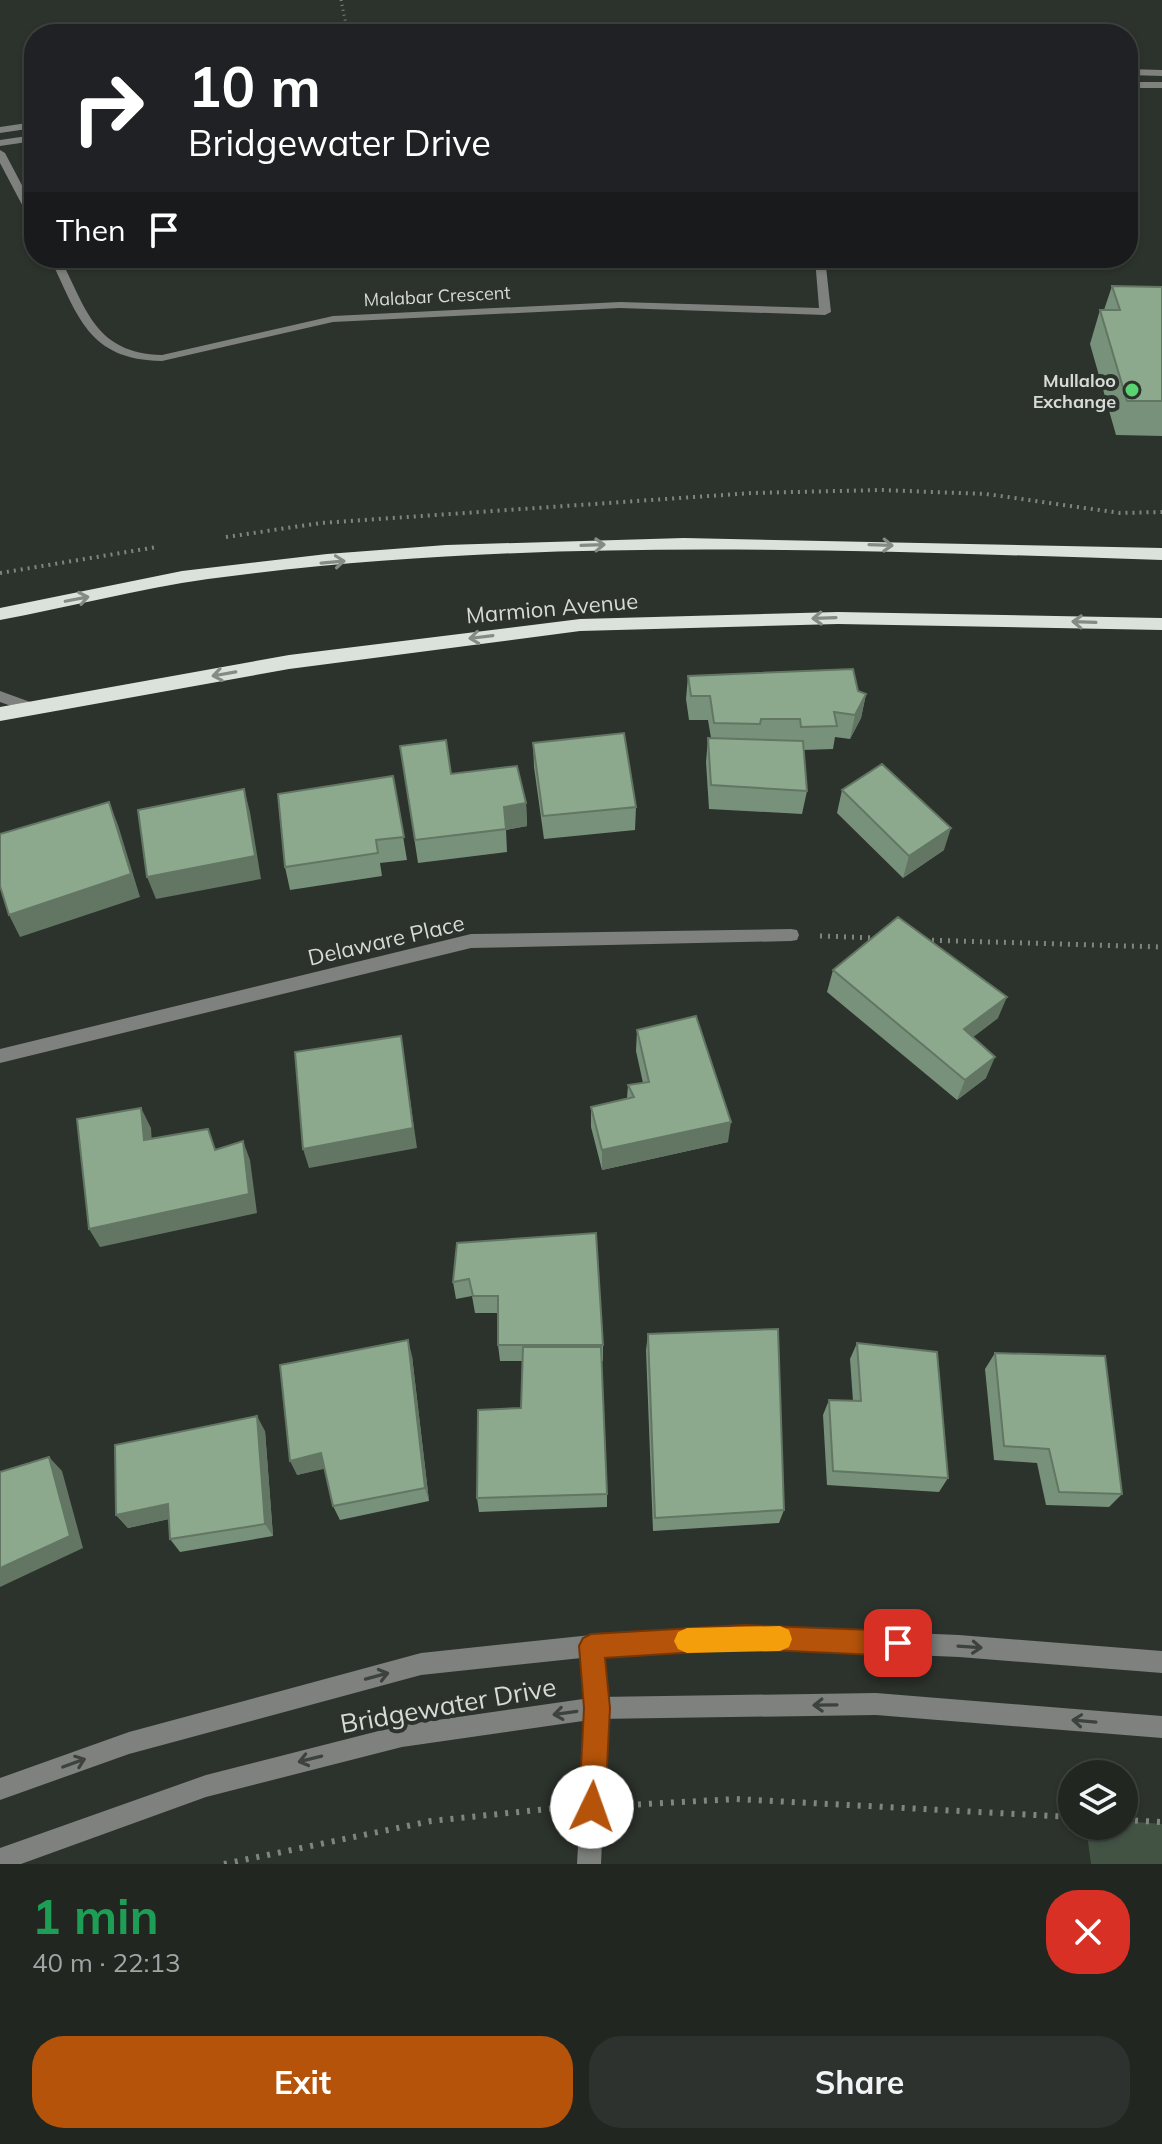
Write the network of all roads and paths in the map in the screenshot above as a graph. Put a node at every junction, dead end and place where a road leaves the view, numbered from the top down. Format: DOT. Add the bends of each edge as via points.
graph roads {
  1 [pos="341,0"];
  2 [pos="346,24"];
  3 [pos="1138,72"];
  4 [pos="1162,73"];
  5 [pos="1138,85"];
  6 [pos="1162,85"];
  7 [pos="24,126"];
  8 [pos="0,130"];
  9 [pos="24,139"];
  10 [pos="0,143"];
  11 [pos="0,153"];
  12 [pos="24,199"];
  13 [pos="60,268"];
  14 [pos="821,268"];
  15 [pos="1162,554"];
  16 [pos="0,614"];
  17 [pos="1162,624"];
  18 [pos="0,696"];
  19 [pos="28,707"];
  20 [pos="0,714"];
  21 [pos="791,935"];
  22 [pos="892,939"];
  23 [pos="908,939"];
  24 [pos="1162,947"];
  25 [pos="0,1056"];
  26 [pos="591,1646"];
  27 [pos="1162,1662"];
  28 [pos="597,1708"];
  29 [pos="1162,1727"];
  30 [pos="0,1789"];
  31 [pos="592,1807"];
  32 [pos="1058,1816"];
  33 [pos="1138,1821"];
  34 [pos="1162,1822"];
  35 [pos="0,1860"];
  36 [pos="224,1864"];
  37 [pos="589,1864"];
  1 -- 2 [label="path"];
  3 -- 4 [label="street"];
  5 -- 6 [label="street"];
  7 -- 8 [label="street"];
  9 -- 10 [label="street"];
  11 -- 12 [label="street"];
  13 -- 14 [label="street, Malabar Crescent" via="97,336 110,349 139,360 333,319 620,305 825,312"];
  16 -- 15 [label="highway, one-way" via="206,573 449,551 673,542"];
  17 -- 19 [label="highway, Marmion Avenue, one-way" via="838,618 580,625 289,662"];
  18 -- 19 [label="street"];
  19 -- 20 [label="highway, Marmion Avenue"];
  21 -- 22 [label="path"];
  21 -- 25 [label="street, Delaware Place" via="471,941"];
  23 -- 24 [label="path"];
  26 -- 27 [label="street, Bridgewater Drive, one-way" via="744,1637"];
  26 -- 28 [label="street"];
  30 -- 26 [label="street, Bridgewater Drive, one-way" via="129,1743 421,1664"];
  29 -- 28 [label="street, Bridgewater Drive, one-way" via="876,1704"];
  28 -- 31 [label="street"];
  28 -- 35 [label="street, Bridgewater Drive, one-way" via="402,1736 206,1786"];
  31 -- 32 [label="path" via="736,1799"];
  31 -- 36 [label="path" via="499,1811 340,1836"];
  31 -- 37 [label="street"];
  33 -- 34 [label="path"];
}
